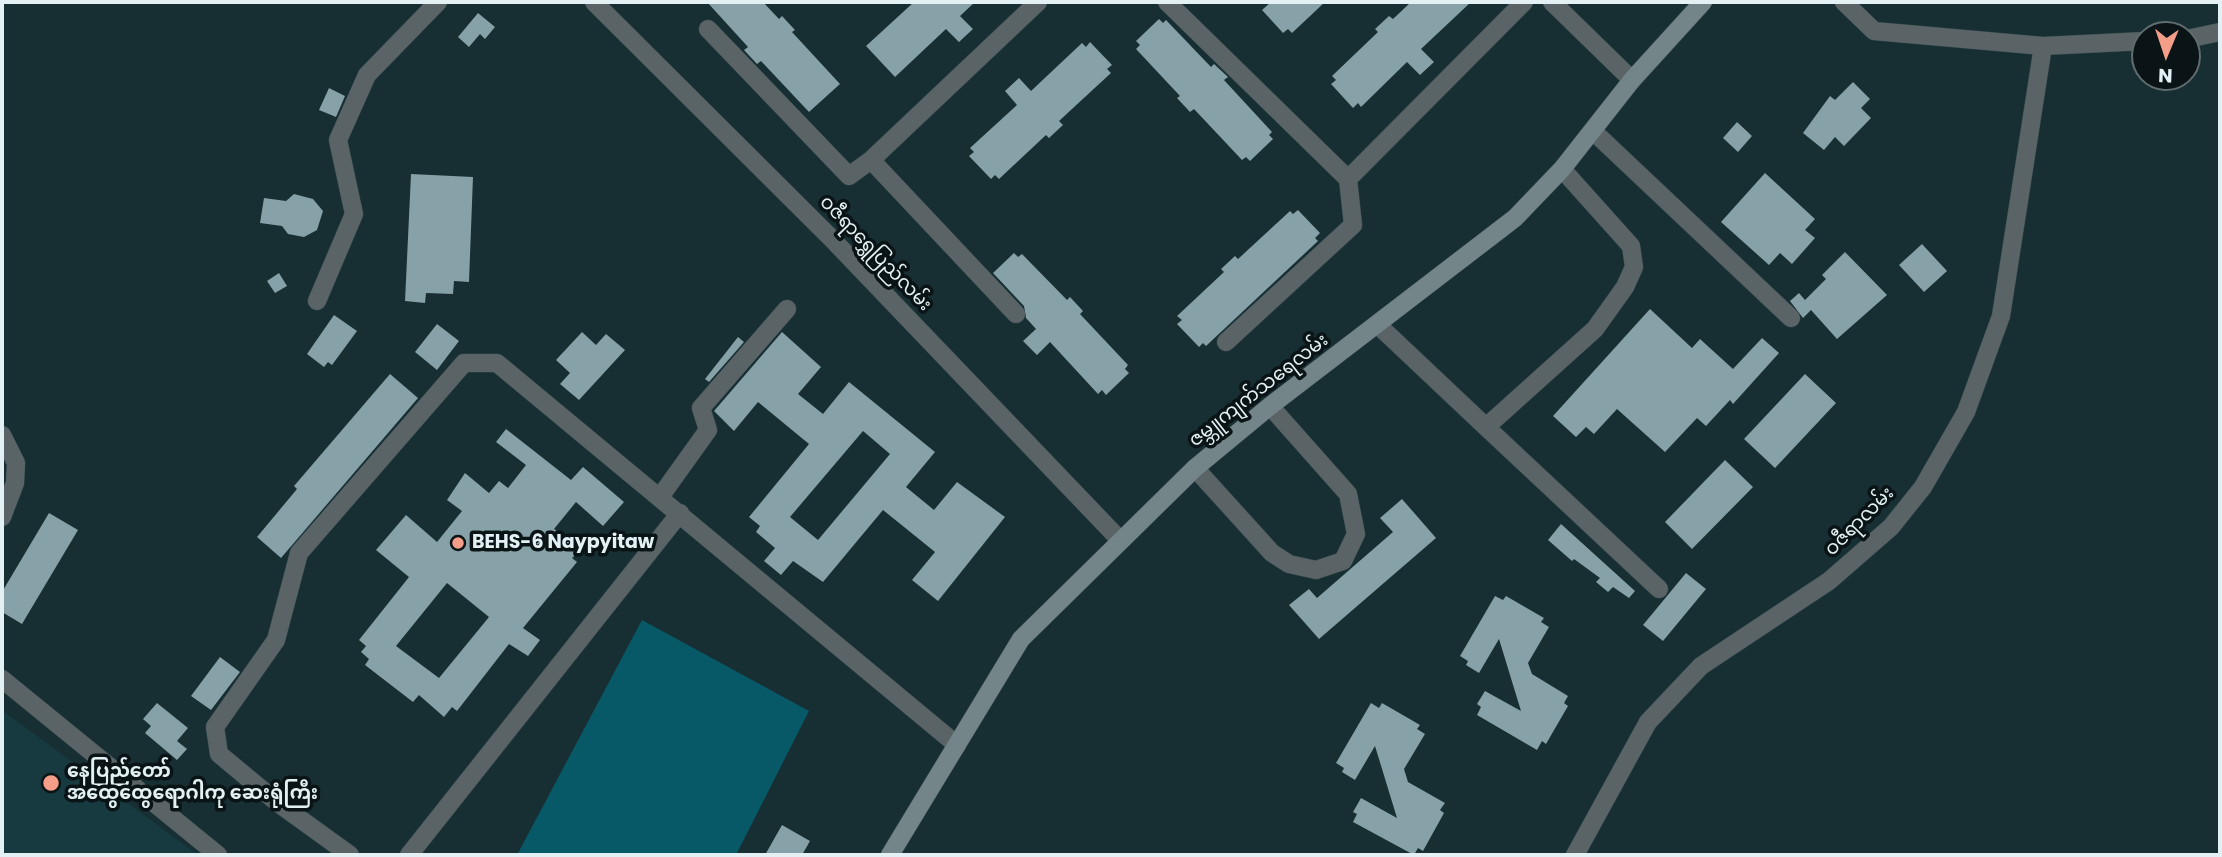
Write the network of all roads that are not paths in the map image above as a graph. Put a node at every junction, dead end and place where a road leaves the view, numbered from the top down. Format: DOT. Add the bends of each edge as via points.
graph roads {
  1 [pos="438,2"];
  2 [pos="594,2"];
  3 [pos="1038,2"];
  4 [pos="1167,2"];
  5 [pos="1524,2"];
  6 [pos="1552,2"];
  7 [pos="1703,2"];
  8 [pos="1844,2"];
  9 [pos="708,29"];
  10 [pos="2220,32"];
  11 [pos="2201,36"];
  12 [pos="2131,42"];
  13 [pos="2043,46"];
  14 [pos="1632,80"];
  15 [pos="1594,132"];
  16 [pos="872,160"];
  17 [pos="1562,169"];
  18 [pos="1348,179"];
  19 [pos="317,301"];
  20 [pos="787,309"];
  21 [pos="1016,314"];
  22 [pos="1791,318"];
  23 [pos="1378,325"];
  24 [pos="1226,342"];
  25 [pos="1270,406"];
  26 [pos="1486,427"];
  27 [pos="2,435"];
  28 [pos="1195,468"];
  29 [pos="660,497"];
  30 [pos="680,513"];
  31 [pos="2,517"];
  32 [pos="1120,540"];
  33 [pos="1659,589"];
  34 [pos="2,679"];
  35 [pos="957,745"];
  36 [pos="1577,854"];
  37 [pos="218,855"];
  38 [pos="350,855"];
  39 [pos="409,855"];
  40 [pos="890,855"];
  1 -- 19 [label="street" via="367,75 338,141 354,214"];
  2 -- 32 [label="street, ဝဇီရာရွှေပြည်လမ်း" via="831,237"];
  3 -- 16 [label="street"];
  4 -- 18 [label="street"];
  5 -- 18 [label="street"];
  6 -- 14 [label="street"];
  7 -- 14 [label="main road, ဇမ္ဘူကျက်သရေလမ်း"];
  8 -- 13 [label="street" via="1874,31"];
  9 -- 16 [label="street" via="849,176"];
  10 -- 11 [label="street"];
  12 -- 13 [label="street"];
  13 -- 36 [label="street, ဝဇီရာလမ်း" via="2001,316 1966,412 1923,487 1891,527 1829,581 1701,666 1648,722"];
  14 -- 15 [label="main road, ဇမ္ဘူကျက်သရေလမ်း"];
  15 -- 17 [label="main road, ဇမ္ဘူကျက်သရေလမ်း"];
  15 -- 22 [label="street"];
  16 -- 21 [label="street"];
  17 -- 23 [label="main road, ဇမ္ဘူကျက်သရေလမ်း" via="1515,218"];
  17 -- 26 [label="street" via="1631,246 1634,267 1595,329"];
  18 -- 24 [label="street" via="1353,225"];
  20 -- 29 [label="street" via="701,408 708,430"];
  23 -- 25 [label="main road, ဇမ္ဘူကျက်သရေလမ်း"];
  23 -- 26 [label="street"];
  25 -- 28 [label="main road, ဇမ္ဘူကျက်သရေလမ်း"];
  25 -- 28 [label="street" via="1348,494 1356,534 1343,561 1316,570 1289,564 1272,553"];
  26 -- 33 [label="street"];
  27 -- 31 [label="street" via="16,463 15,482"];
  28 -- 32 [label="main road, ဇမ္ဘူကျက်သရေလမ်း"];
  29 -- 30 [label="street"];
  29 -- 38 [label="street" via="497,363 464,363 299,553 276,640 215,727 219,754"];
  30 -- 35 [label="street"];
  30 -- 39 [label="street"];
  32 -- 35 [label="main road, ဇမ္ဘူကျက်သရေလမ်း" via="1021,639"];
  34 -- 37 [label="street"];
  35 -- 40 [label="main road, ဇမ္ဘူကျက်သရေလမ်း"];
}
